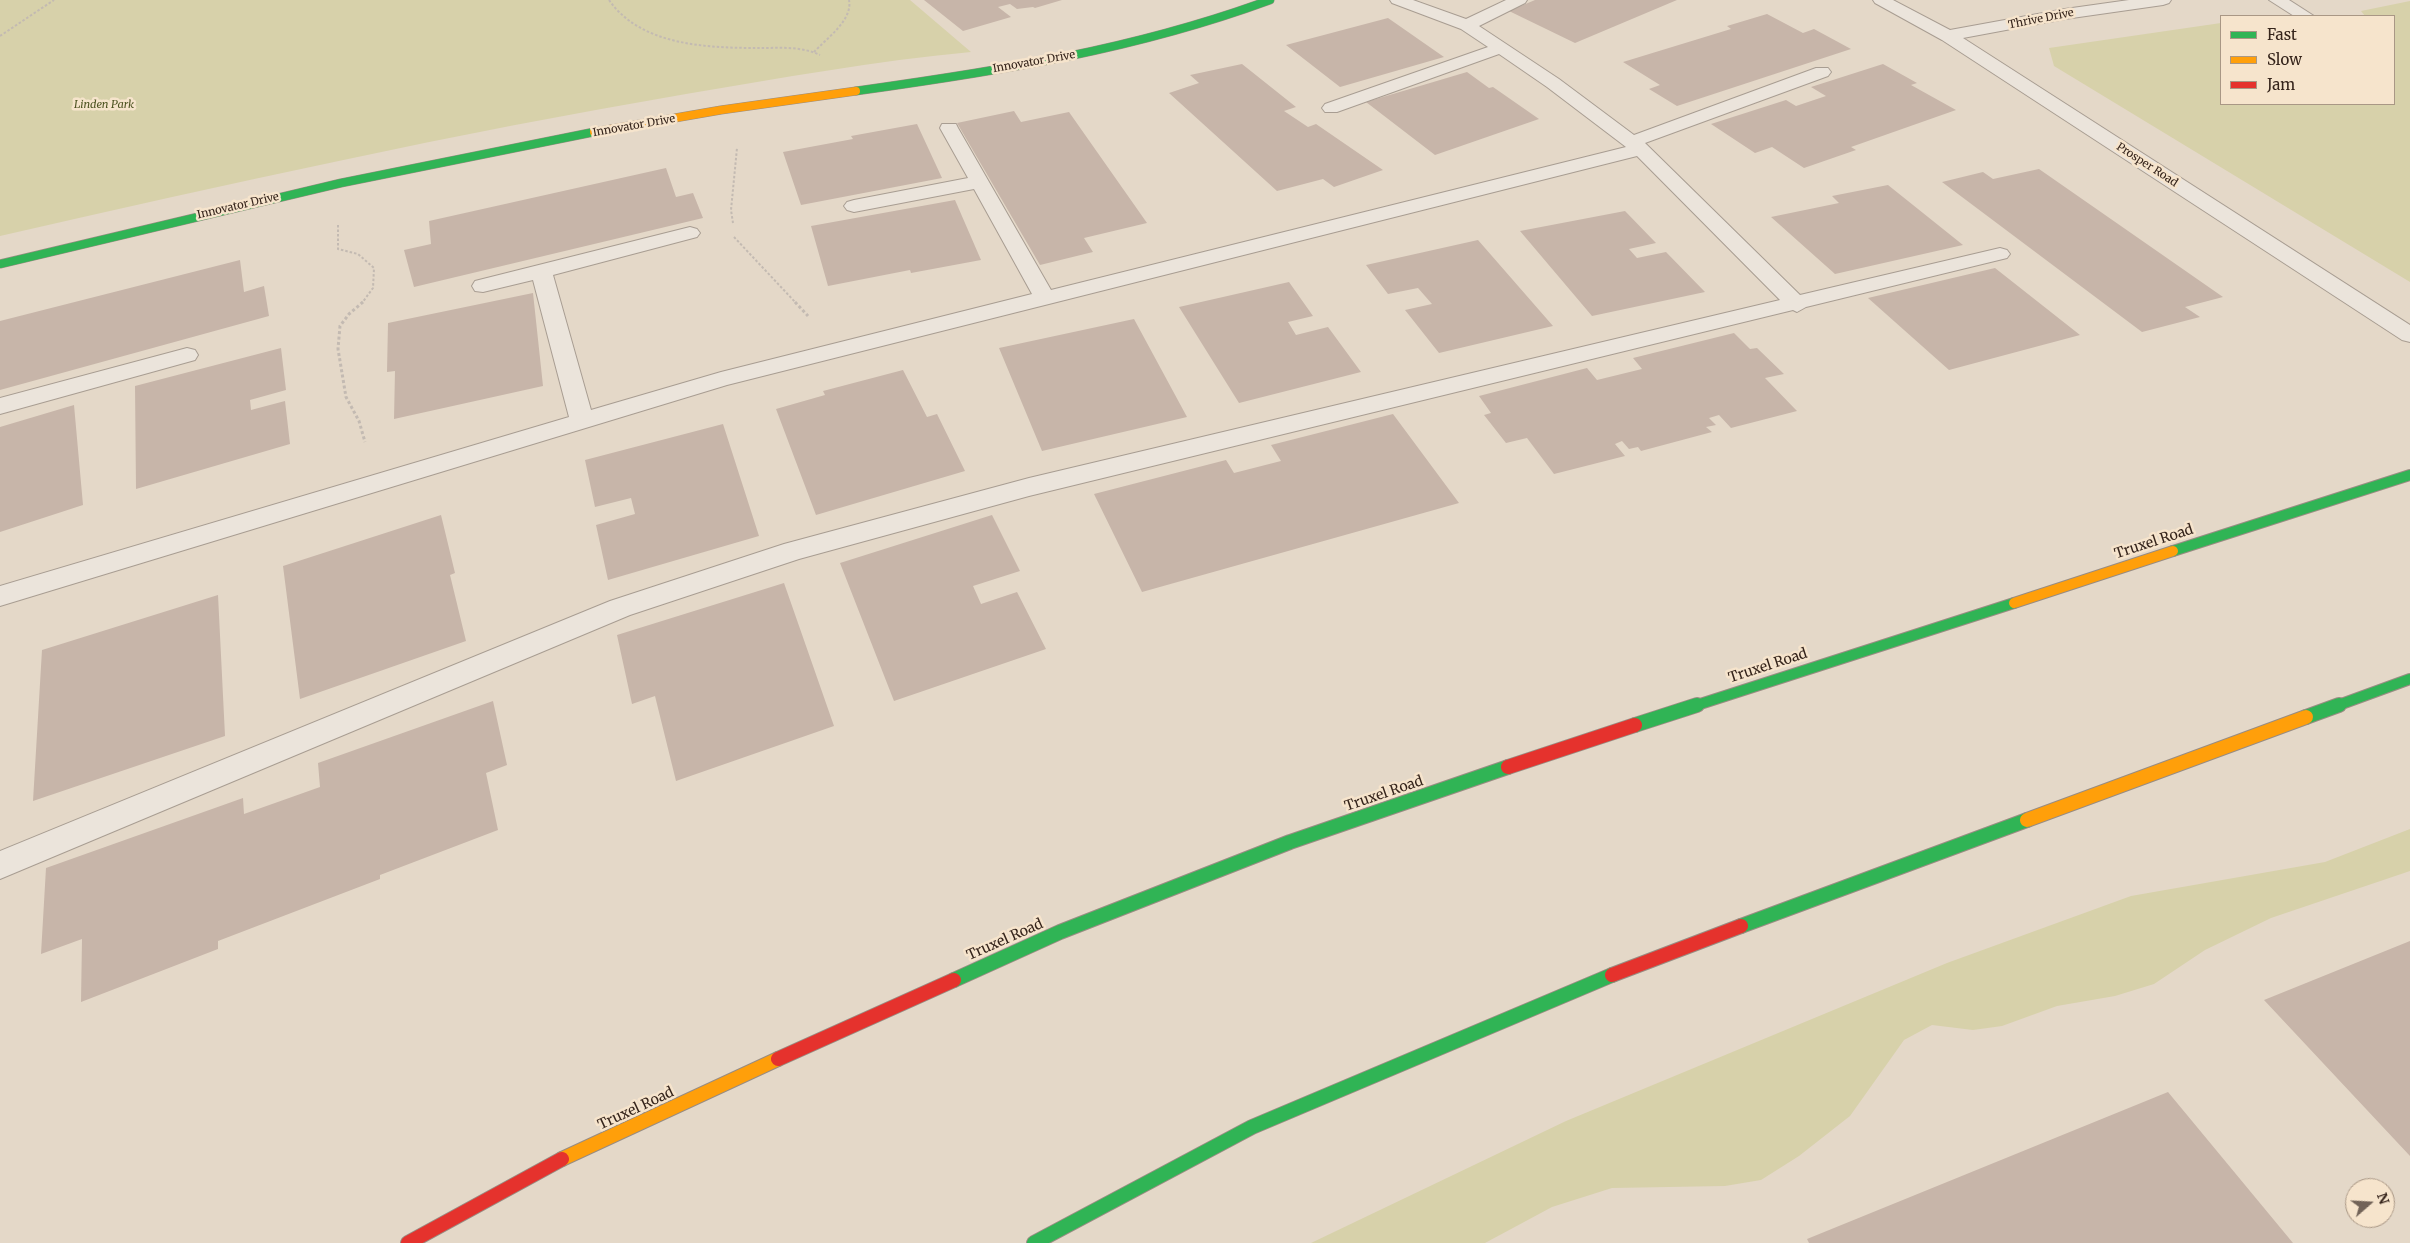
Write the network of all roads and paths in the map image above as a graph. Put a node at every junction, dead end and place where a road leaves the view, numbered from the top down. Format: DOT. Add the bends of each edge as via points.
graph roads {
  1 [pos="54,0"];
  2 [pos="608,0"];
  3 [pos="850,0"];
  4 [pos="1270,0"];
  5 [pos="1398,0"];
  6 [pos="1519,0"];
  7 [pos="1881,0"];
  8 [pos="2163,0"];
  9 [pos="2277,0"];
  10 [pos="2304,15"];
  11 [pos="1467,26"];
  12 [pos="0,36"];
  13 [pos="1948,36"];
  14 [pos="1500,48"];
  15 [pos="814,52"];
  16 [pos="824,58"];
  17 [pos="1822,72"];
  18 [pos="1331,108"];
  19 [pos="950,128"];
  20 [pos="738,142"];
  21 [pos="1636,146"];
  22 [pos="980,182"];
  23 [pos="854,206"];
  24 [pos="339,223"];
  25 [pos="690,233"];
  26 [pos="2000,254"];
  27 [pos="0,264"];
  28 [pos="541,272"];
  29 [pos="483,286"];
  30 [pos="1045,298"];
  31 [pos="1796,305"];
  32 [pos="811,320"];
  33 [pos="2410,335"];
  34 [pos="187,355"];
  35 [pos="0,406"];
  36 [pos="582,421"];
  37 [pos="367,448"];
  38 [pos="2410,475"];
  39 [pos="0,596"];
  40 [pos="2410,679"];
  41 [pos="0,865"];
  42 [pos="408,1243"];
  43 [pos="1034,1243"];
  1 -- 12 [label="path"];
  2 -- 15 [label="path" via="627,22 665,36 718,47"];
  3 -- 15 [label="path" via="851,10 847,17"];
  4 -- 27 [label="main road, Innovator Drive" via="1204,23 1104,49 510,148 358,178"];
  5 -- 11 [label="street"];
  6 -- 11 [label="street"];
  7 -- 13 [label="street, Prosper Road"];
  8 -- 13 [label="street, Thrive Drive"];
  9 -- 10 [label="street"];
  11 -- 14 [label="street"];
  13 -- 33 [label="street, Prosper Road"];
  14 -- 18 [label="street"];
  14 -- 21 [label="street"];
  15 -- 16 [label="path"];
  17 -- 21 [label="street"];
  19 -- 22 [label="street"];
  20 -- 32 [label="path" via="731,210 734,239 789,293"];
  21 -- 30 [label="street"];
  21 -- 31 [label="street"];
  22 -- 23 [label="street"];
  22 -- 30 [label="street"];
  24 -- 37 [label="path" via="336,231 338,249 358,254 374,268 373,288 340,326 338,349 346,397 360,421"];
  25 -- 28 [label="street"];
  26 -- 31 [label="street"];
  28 -- 29 [label="street"];
  28 -- 36 [label="street"];
  30 -- 36 [label="street" via="720,379"];
  31 -- 41 [label="street" via="1039,485 793,550 620,608"];
  34 -- 35 [label="street"];
  36 -- 39 [label="street"];
  38 -- 42 [label="main road, Truxel Road" via="1564,748 1290,842 1060,932 829,1036 563,1160"];
  40 -- 43 [label="main road" via="1620,971 1252,1128"];
}
